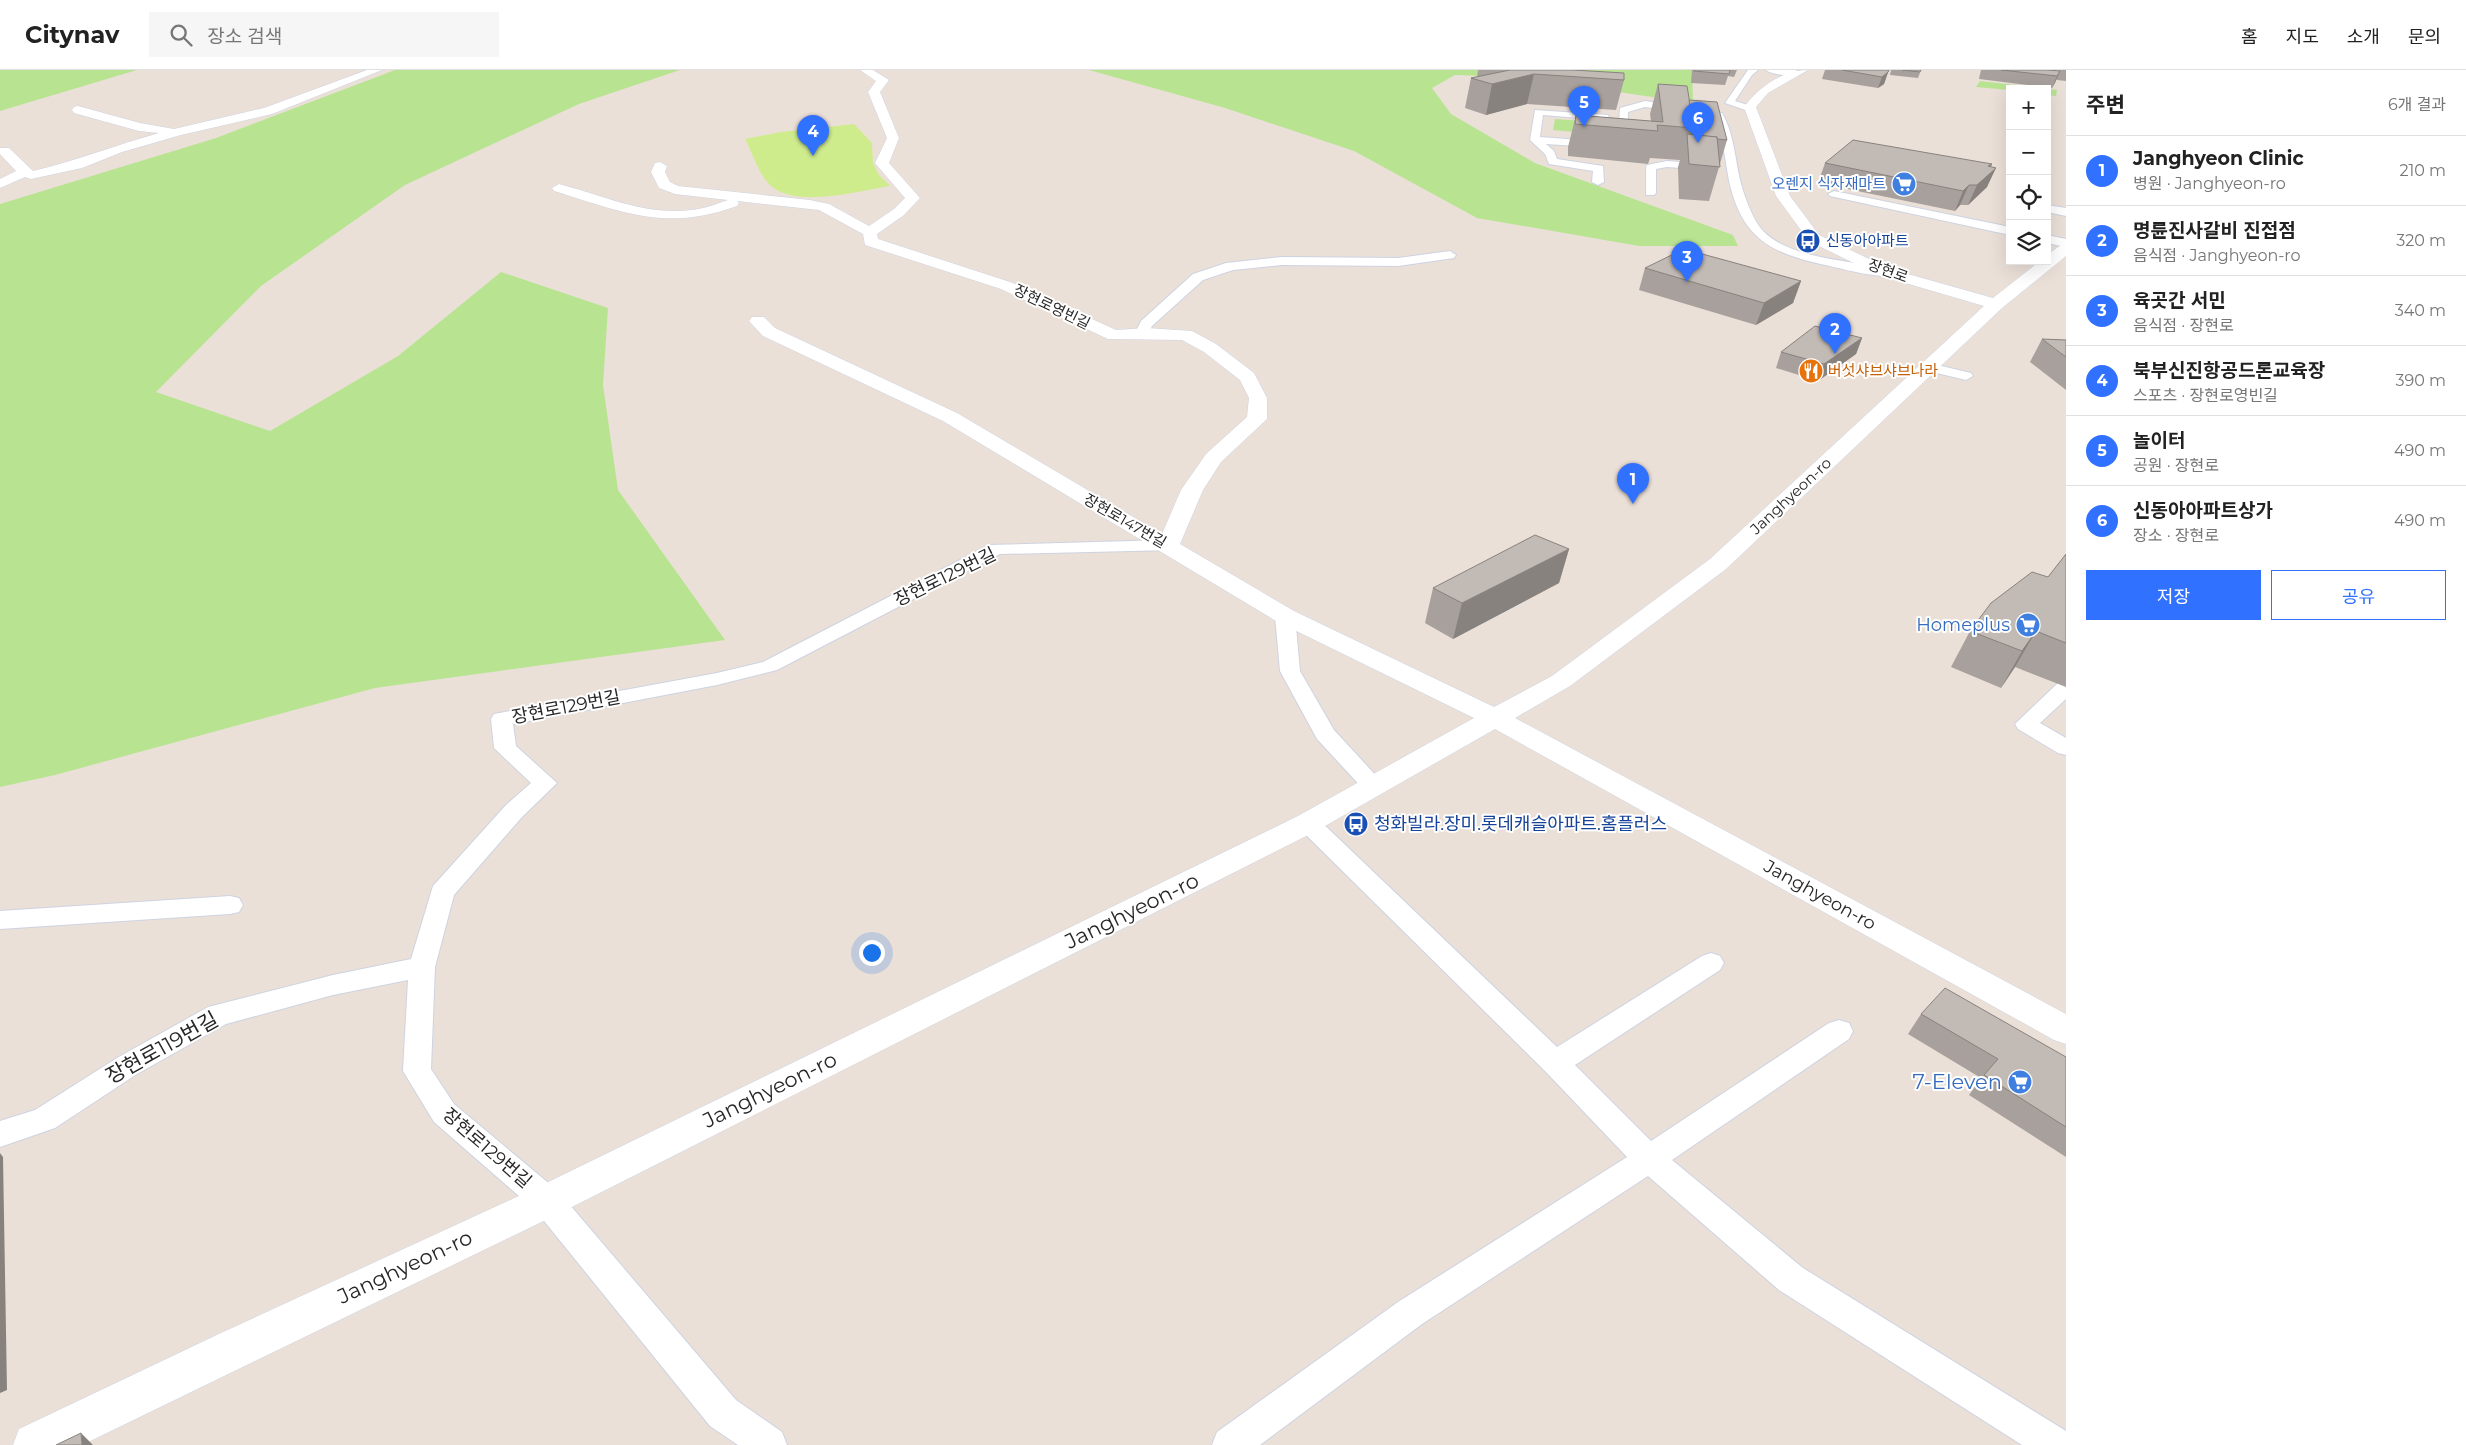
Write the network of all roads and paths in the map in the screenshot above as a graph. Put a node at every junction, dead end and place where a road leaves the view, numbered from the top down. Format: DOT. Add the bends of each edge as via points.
graph roads {
  1 [pos="377,70"];
  2 [pos="865,70"];
  3 [pos="1754,70"];
  4 [pos="1770,70"];
  5 [pos="1801,72"];
  6 [pos="1751,109"];
  7 [pos="78,110"];
  8 [pos="1604,117"];
  9 [pos="178,132"];
  10 [pos="1535,140"];
  11 [pos="4,152"];
  12 [pos="660,166"];
  13 [pos="1734,169"];
  14 [pos="25,172"];
  15 [pos="1598,182"];
  16 [pos="0,184"];
  17 [pos="559,188"];
  18 [pos="1650,193"];
  19 [pos="1834,194"];
  20 [pos="744,199"];
  21 [pos="2051,200"];
  22 [pos="2066,200"];
  23 [pos="2051,209"];
  24 [pos="2066,212"];
  25 [pos="2008,220"];
  26 [pos="1996,228"];
  27 [pos="2006,230"];
  28 [pos="870,232"];
  29 [pos="2051,240"];
  30 [pos="2066,243"];
  31 [pos="2066,248"];
  32 [pos="1450,255"];
  33 [pos="1884,272"];
  34 [pos="1996,304"];
  35 [pos="758,322"];
  36 [pos="1142,333"];
  37 [pos="1929,367"];
  38 [pos="1966,376"];
  39 [pos="1168,546"];
  40 [pos="1285,616"];
  41 [pos="2066,687"];
  42 [pos="1495,718"];
  43 [pos="2066,748"];
  44 [pos="1373,786"];
  45 [pos="1308,824"];
  46 [pos="230,905"];
  47 [pos="0,920"];
  48 [pos="1711,963"];
  49 [pos="422,967"];
  50 [pos="2066,1030"];
  51 [pos="1839,1031"];
  52 [pos="1555,1063"];
  53 [pos="0,1134"];
  54 [pos="1649,1159"];
  55 [pos="547,1201"];
  56 [pos="35,1445"];
  57 [pos="769,1445"];
  58 [pos="1230,1445"];
  59 [pos="2054,1445"];
  1 -- 9 [label="street" via="268,111"];
  2 -- 28 [label="street" via="883,80 874,92 893,138 882,163 913,198"];
  3 -- 6 [label="lane" via="1748,73 1730,100 1737,106"];
  4 -- 5 [label="lane"];
  5 -- 6 [label="street" via="1764,91"];
  6 -- 33 [label="street, 장현로" via="1783,196 1814,238"];
  7 -- 9 [label="street" via="139,126"];
  8 -- 10 [label="lane" via="1538,109"];
  9 -- 14 [label="street" via="116,149 77,165 31,176"];
  10 -- 13 [label="lane" via="1594,144 1623,141 1623,110 1646,104 1719,115 1727,133"];
  10 -- 15 [label="lane" via="1550,153 1553,162 1599,168"];
  11 -- 14 [label="street"];
  12 -- 20 [label="street" via="658,172 664,185 675,190"];
  13 -- 18 [label="lane" via="1668,164 1651,167"];
  13 -- 33 [label="lane" via="1738,191 1759,234 1799,254"];
  14 -- 16 [label="street"];
  17 -- 20 [label="street" via="659,215 688,215"];
  19 -- 26 [label="lane"];
  20 -- 28 [label="street" via="824,207"];
  21 -- 22 [label="lane"];
  23 -- 24 [label="lane"];
  25 -- 26 [label="lane"];
  26 -- 27 [label="lane"];
  28 -- 36 [label="street, 장현로영빈길" via="870,242 1007,286 1097,330 1114,335"];
  29 -- 30 [label="lane"];
  31 -- 34 [label="street, Janghyeon-ro"];
  32 -- 36 [label="lane" via="1398,262 1282,261 1231,266 1198,277 1146,324"];
  33 -- 34 [label="street, 장현로"];
  34 -- 37 [label="street, Janghyeon-ro"];
  35 -- 39 [label="street, 장현로147번길" via="769,332 950,417"];
  36 -- 39 [label="street, 장현로영빈길" via="1186,335 1210,348 1248,377 1258,398 1257,419 1213,458 1192,490"];
  37 -- 38 [label="lane"];
  37 -- 42 [label="street, Janghyeon-ro" via="1718,564 1561,681"];
  39 -- 40 [label="street, 장현로147번길"];
  39 -- 49 [label="lane, 장현로129번길" via="996,549 770,666 502,719 505,748 545,782 514,811 442,892"];
  40 -- 42 [label="street, 장현로147번길"];
  40 -- 44 [label="lane" via="1290,671 1325,734"];
  41 -- 43 [label="lane" via="2026,724"];
  42 -- 44 [label="street, Janghyeon-ro"];
  42 -- 50 [label="street, Janghyeon-ro"];
  44 -- 45 [label="street, Janghyeon-ro"];
  45 -- 52 [label="lane"];
  45 -- 55 [label="street, Janghyeon-ro"];
  46 -- 47 [label="lane"];
  48 -- 52 [label="lane"];
  49 -- 53 [label="lane, 장현로119번길" via="333,985 218,1015 126,1066 45,1119"];
  49 -- 55 [label="lane, 장현로129번길" via="417,1071 444,1113"];
  51 -- 54 [label="lane"];
  52 -- 54 [label="lane"];
  54 -- 58 [label="lane" via="1410,1313"];
  54 -- 59 [label="lane" via="1791,1279"];
  55 -- 56 [label="street, Janghyeon-ro"];
  55 -- 57 [label="lane, 장현로129번길" via="723,1413"];
}
